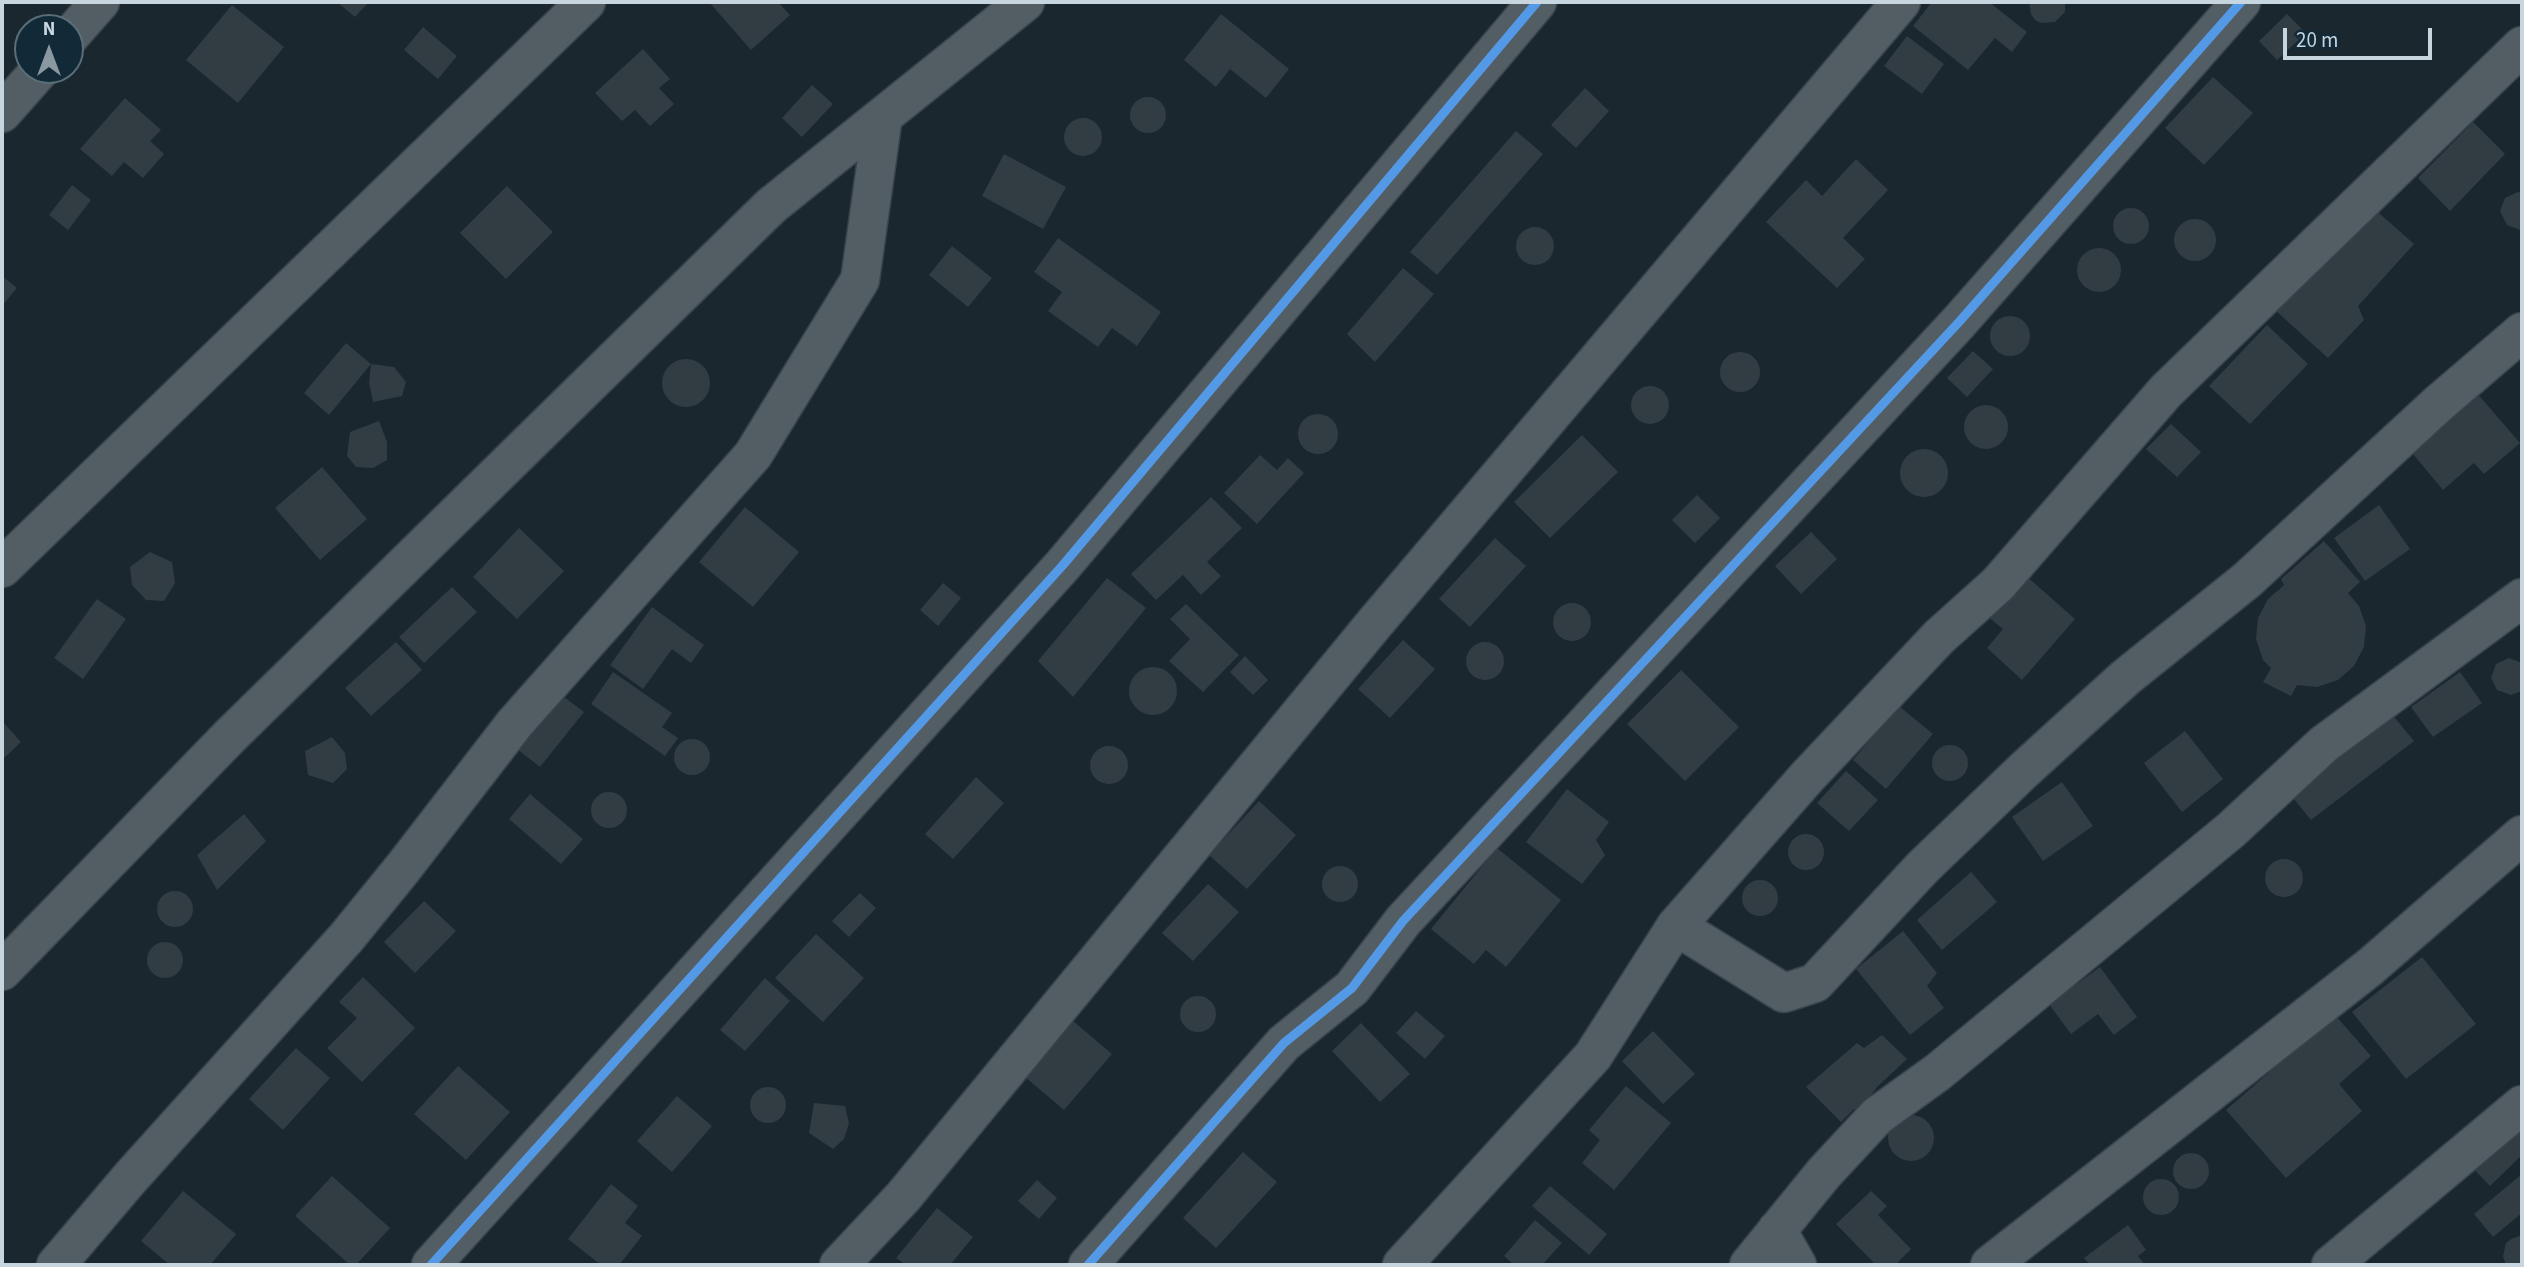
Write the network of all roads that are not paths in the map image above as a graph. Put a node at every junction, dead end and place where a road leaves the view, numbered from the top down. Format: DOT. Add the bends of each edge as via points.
graph roads {
  1 [pos="100,2"];
  2 [pos="586,2"];
  3 [pos="1025,2"];
  4 [pos="1537,2"];
  5 [pos="1901,2"];
  6 [pos="2241,2"];
  7 [pos="84,20"];
  8 [pos="2522,46"];
  9 [pos="28,84"];
  10 [pos="2,113"];
  11 [pos="883,116"];
  12 [pos="2522,332"];
  13 [pos="2,568"];
  14 [pos="2522,598"];
  15 [pos="2522,835"];
  16 [pos="1676,926"];
  17 [pos="2,971"];
  18 [pos="2522,1105"];
  19 [pos="1777,1230"];
  20 [pos="56,1265"];
  21 [pos="431,1265"];
  22 [pos="839,1265"];
  23 [pos="1088,1265"];
  24 [pos="1402,1265"];
  25 [pos="1749,1265"];
  26 [pos="1797,1265"];
  27 [pos="1990,1265"];
  28 [pos="2331,1265"];
  1 -- 7 [label="street"];
  2 -- 13 [label="street"];
  3 -- 11 [label="street"];
  4 -- 21 [label="street" via="1063,565"];
  5 -- 22 [label="street" via="1374,624 903,1197"];
  6 -- 23 [label="street" via="1959,322 1412,911 1352,988 1284,1043"];
  8 -- 16 [label="street" via="2166,391 1998,584 1929,647"];
  9 -- 10 [label="street"];
  11 -- 17 [label="street" via="761,215 229,737"];
  11 -- 20 [label="street" via="860,280 753,455 515,723 346,938"];
  12 -- 16 [label="street" via="2247,580 2125,678 2034,761 1923,867 1815,983 1784,993"];
  14 -- 19 [label="street" via="2324,744 2231,830 1938,1072 1877,1115"];
  15 -- 27 [label="street" via="2370,967"];
  16 -- 24 [label="street" via="1593,1056"];
  18 -- 28 [label="street"];
  19 -- 25 [label="street"];
  19 -- 26 [label="street"];
}
